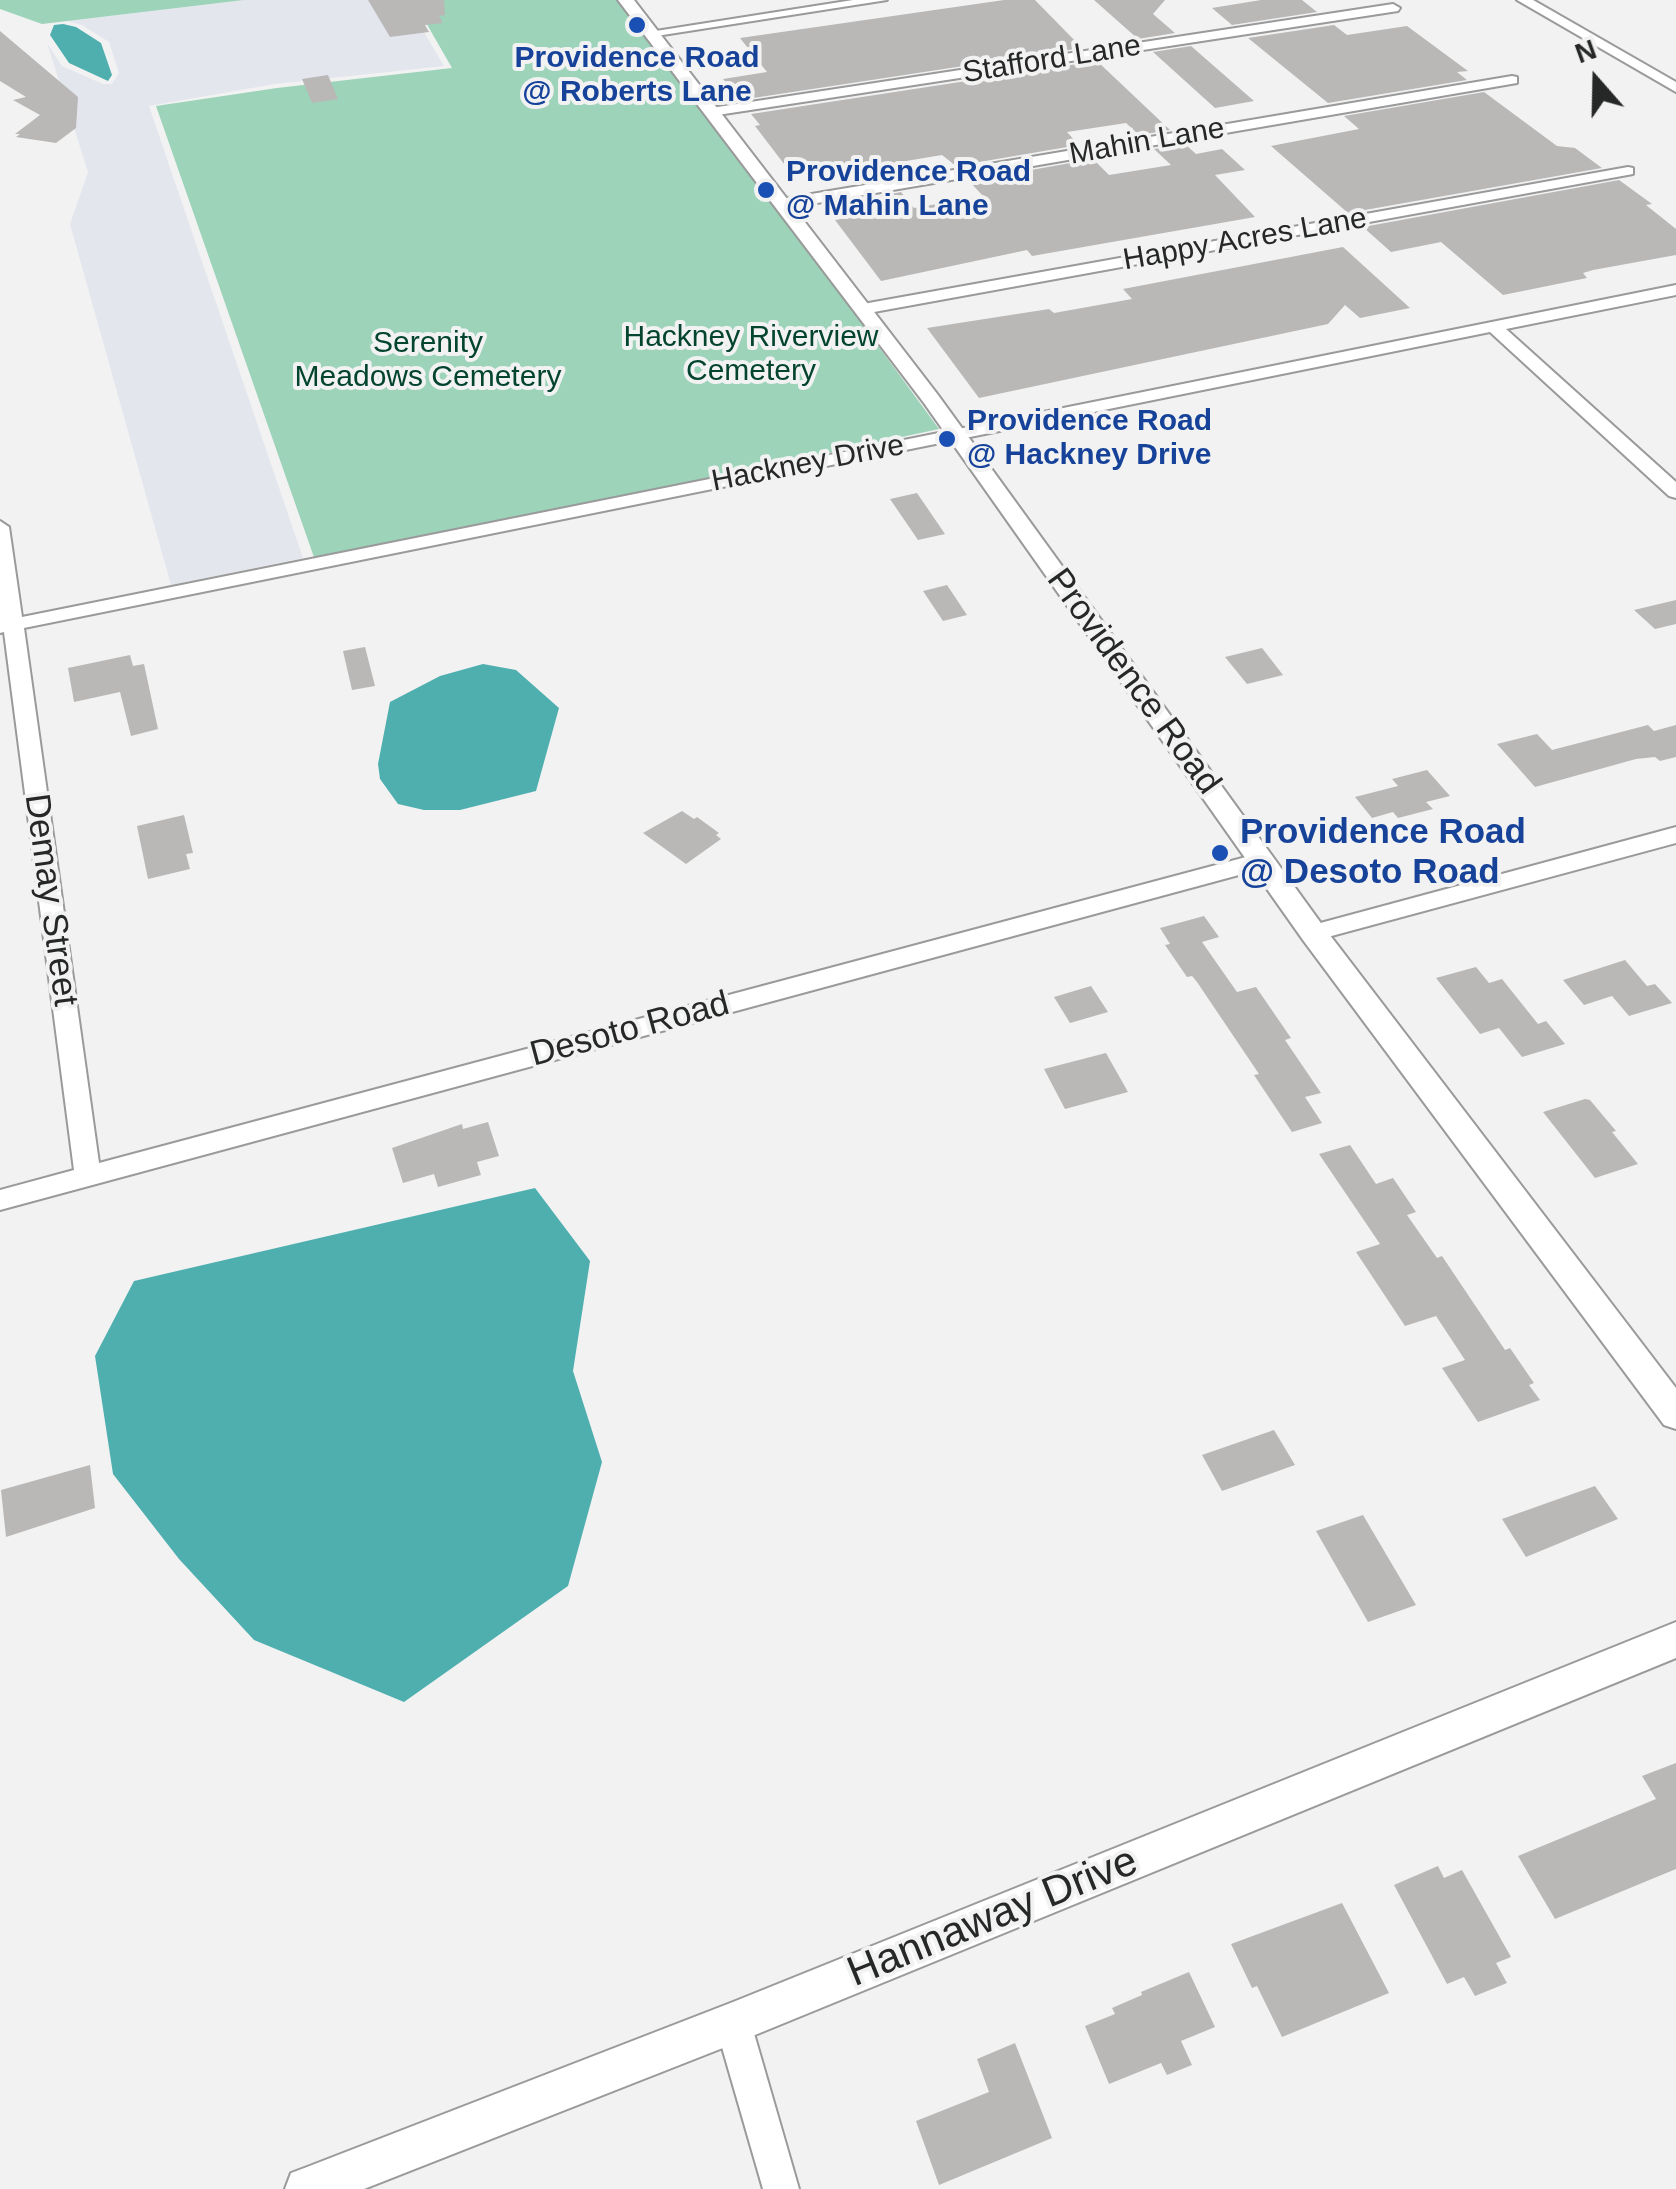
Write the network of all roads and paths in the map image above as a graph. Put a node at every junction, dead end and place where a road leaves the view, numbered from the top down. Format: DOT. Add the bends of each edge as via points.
graph roads {
  1 [pos="626,0"];
  2 [pos="880,0"];
  3 [pos="1524,0"];
  4 [pos="1393,8"];
  5 [pos="650,33"];
  6 [pos="1512,80"];
  7 [pos="1676,88"];
  8 [pos="711,112"];
  9 [pos="1628,171"];
  10 [pos="782,204"];
  11 [pos="1676,290"];
  12 [pos="863,308"];
  13 [pos="1491,326"];
  14 [pos="957,434"];
  15 [pos="1676,492"];
  16 [pos="0,527"];
  17 [pos="6,626"];
  18 [pos="1676,835"];
  19 [pos="1261,861"];
  20 [pos="1313,933"];
  21 [pos="88,1176"];
  22 [pos="0,1200"];
  23 [pos="1676,1414"];
  24 [pos="1676,1640"];
  25 [pos="733,2023"];
  26 [pos="307,2189"];
  27 [pos="781,2189"];
  1 -- 5 [label="street, Providence Road"];
  2 -- 5 [label="street"];
  3 -- 7 [label="street"];
  4 -- 8 [label="street, Stafford Lane"];
  5 -- 8 [label="street, Providence Road"];
  6 -- 10 [label="street, Mahin Lane"];
  8 -- 10 [label="street, Providence Road"];
  9 -- 12 [label="street, Happy Acres Lane"];
  10 -- 12 [label="street, Providence Road"];
  11 -- 13 [label="street, Hackney Drive"];
  12 -- 14 [label="street, Providence Road"];
  13 -- 14 [label="street, Hackney Drive"];
  13 -- 15 [label="street"];
  14 -- 17 [label="street, Hackney Drive"];
  14 -- 19 [label="street, Providence Road"];
  16 -- 17 [label="street, Demay Street"];
  17 -- 21 [label="street, Demay Street"];
  18 -- 20 [label="street"];
  19 -- 20 [label="street, Providence Road"];
  19 -- 21 [label="street, Desoto Road"];
  20 -- 23 [label="street, Providence Road"];
  21 -- 22 [label="street, Desoto Road"];
  24 -- 25 [label="street, Hannaway Drive"];
  25 -- 26 [label="street, Hannaway Drive"];
  25 -- 27 [label="street"];
}
